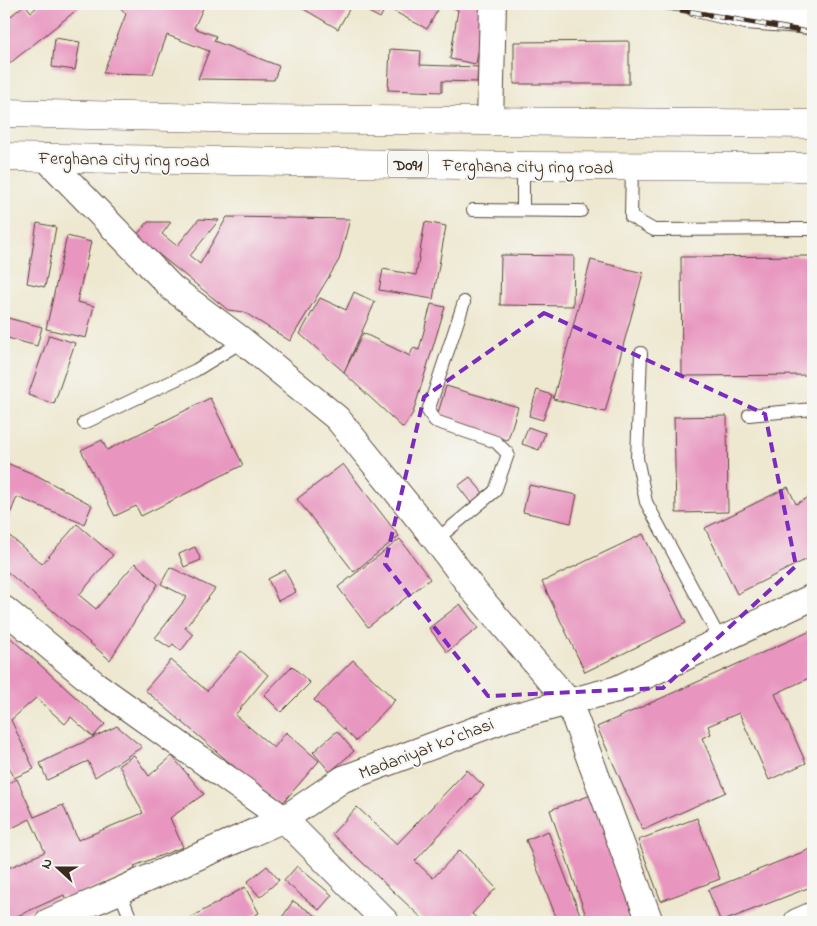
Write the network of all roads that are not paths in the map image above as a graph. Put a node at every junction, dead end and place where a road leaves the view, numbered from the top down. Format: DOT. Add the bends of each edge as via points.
graph roads {
  1 [pos="493,4"];
  2 [pos="697,4"];
  3 [pos="813,21"];
  4 [pos="4,113"];
  5 [pos="490,121"];
  6 [pos="813,124"];
  7 [pos="4,157"];
  8 [pos="45,157"];
  9 [pos="523,166"];
  10 [pos="632,167"];
  11 [pos="813,167"];
  12 [pos="473,210"];
  13 [pos="523,210"];
  14 [pos="581,212"];
  15 [pos="813,229"];
  16 [pos="464,302"];
  17 [pos="243,341"];
  18 [pos="642,353"];
  19 [pos="813,409"];
  20 [pos="748,415"];
  21 [pos="84,423"];
  22 [pos="436,540"];
  23 [pos="813,597"];
  24 [pos="4,610"];
  25 [pos="721,641"];
  26 [pos="569,702"];
  27 [pos="284,819"];
  28 [pos="119,890"];
  29 [pos="813,915"];
  30 [pos="48,922"];
  31 [pos="132,922"];
  32 [pos="386,922"];
  33 [pos="650,922"];
  34 [pos="797,922"];
  1 -- 5 [label="street"];
  2 -- 3 [label="street" via="746,16"];
  4 -- 5 [label="highway"];
  5 -- 6 [label="highway"];
  7 -- 8 [label="highway, Ferghana city ring road / D091"];
  8 -- 9 [label="highway, Ferghana city ring road / D091"];
  8 -- 17 [label="street" via="172,288"];
  9 -- 10 [label="highway, Ferghana city ring road / D091"];
  9 -- 13 [label="lane"];
  10 -- 11 [label="highway, Ferghana city ring road / D091"];
  10 -- 15 [label="lane" via="631,217 654,230"];
  12 -- 13 [label="lane"];
  13 -- 14 [label="lane"];
  16 -- 22 [label="lane" via="428,411 435,421 496,442 508,454 494,491"];
  17 -- 21 [label="lane" via="196,370"];
  17 -- 22 [label="street" via="337,418"];
  18 -- 25 [label="lane" via="637,458 646,502"];
  19 -- 20 [label="lane"];
  22 -- 26 [label="street" via="474,591"];
  23 -- 25 [label="street, Madaniyat koʻchasi"];
  24 -- 27 [label="street" via="96,685"];
  25 -- 26 [label="street, Madaniyat koʻchasi" via="617,690"];
  26 -- 27 [label="street, Madaniyat koʻchasi" via="505,719 343,779"];
  26 -- 33 [label="street"];
  27 -- 28 [label="street, Madaniyat koʻchasi"];
  27 -- 32 [label="street"];
  28 -- 30 [label="street, Madaniyat koʻchasi"];
  28 -- 31 [label="lane"];
  29 -- 34 [label="street"];
}
